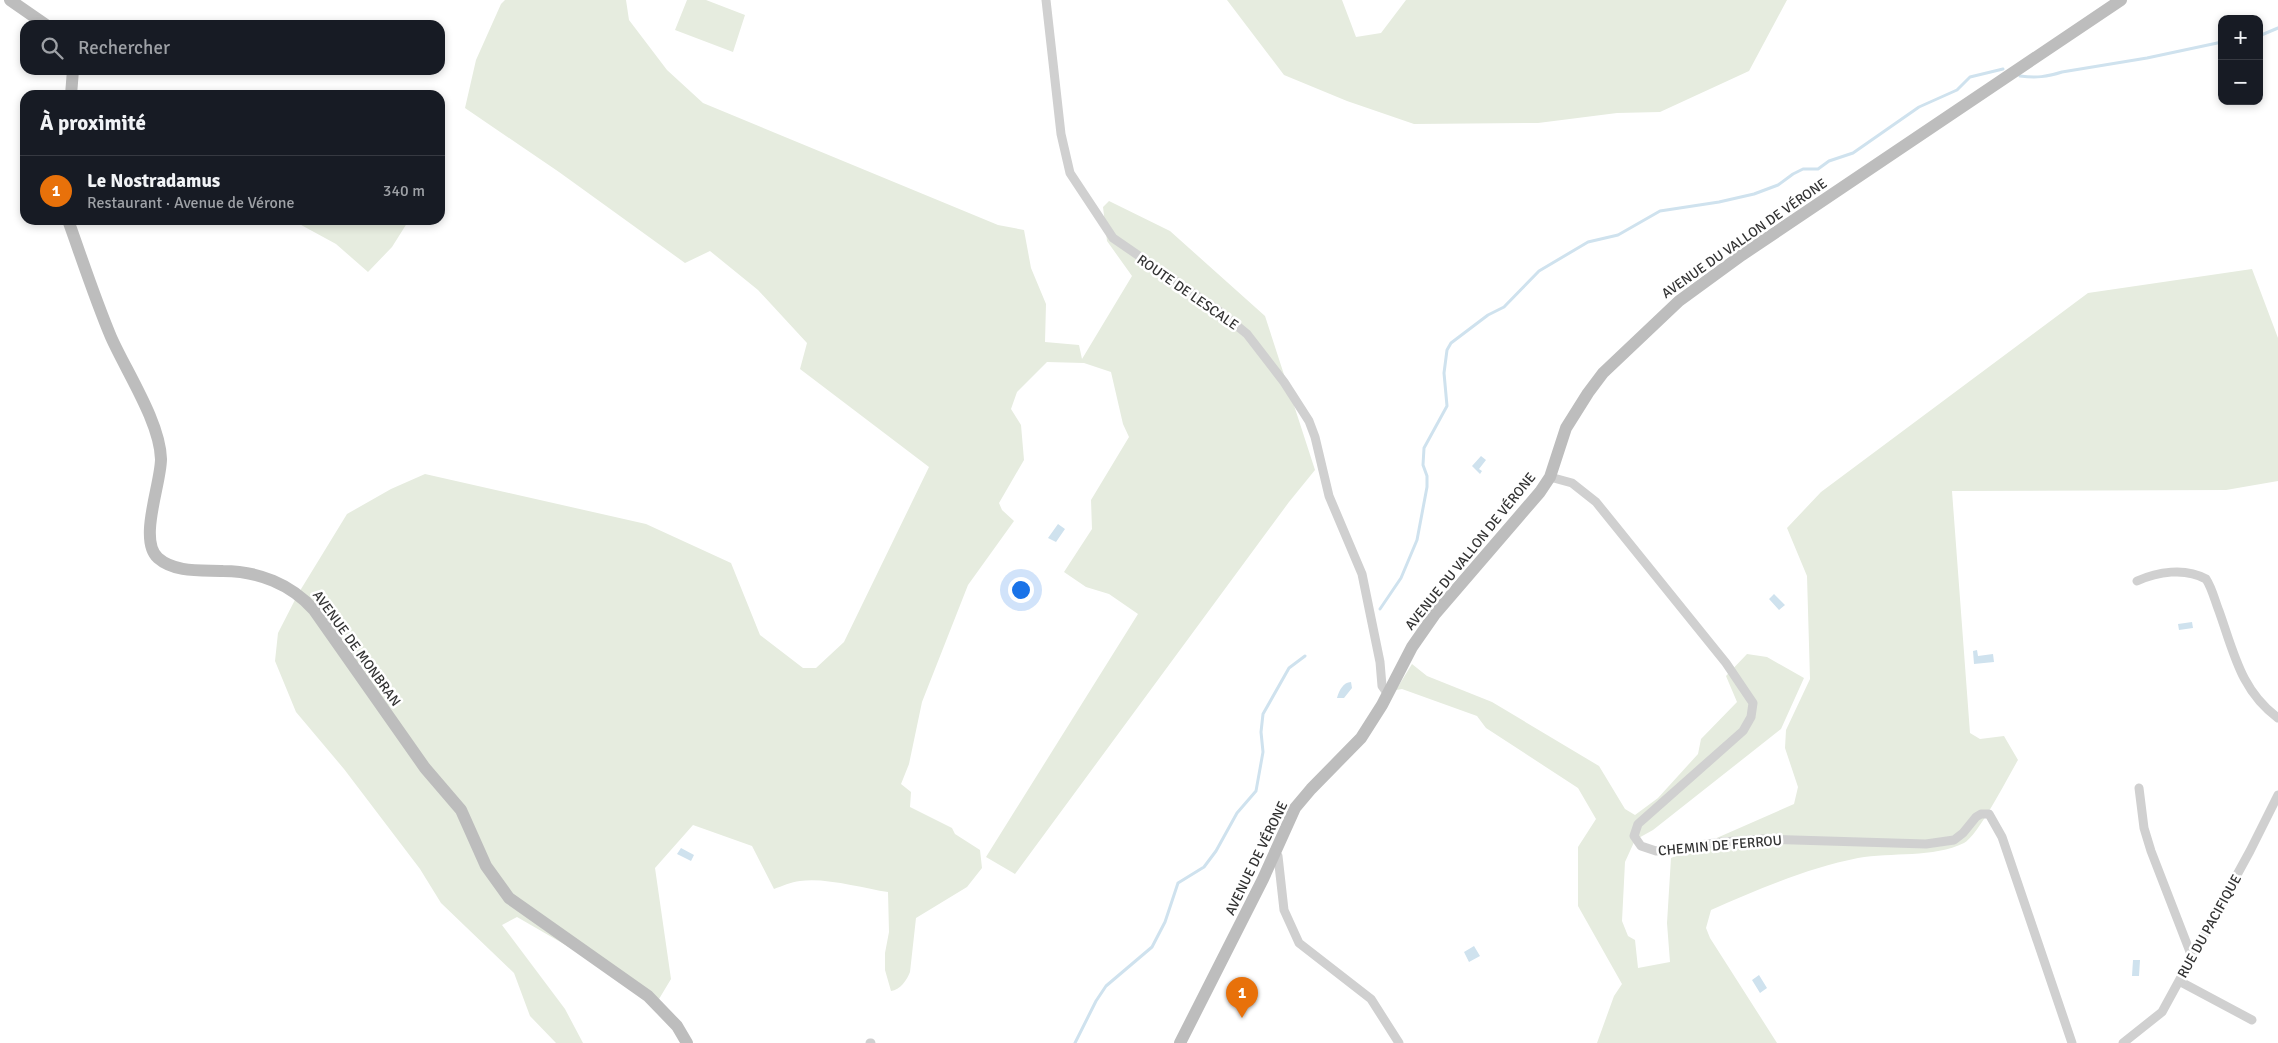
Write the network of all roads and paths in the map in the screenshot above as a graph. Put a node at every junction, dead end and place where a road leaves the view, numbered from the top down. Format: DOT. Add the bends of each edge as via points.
graph roads {
  1 [pos="10,0"];
  2 [pos="1046,0"];
  3 [pos="2121,0"];
  4 [pos="39,20"];
  5 [pos="73,75"];
  6 [pos="71,90"];
  7 [pos="70,225"];
  8 [pos="1550,477"];
  9 [pos="2137,581"];
  10 [pos="1395,676"];
  11 [pos="1387,693"];
  12 [pos="2278,718"];
  13 [pos="2139,788"];
  14 [pos="2278,794"];
  15 [pos="1274,851"];
  16 [pos="2192,957"];
  17 [pos="2179,982"];
  18 [pos="2252,1020"];
  19 [pos="687,1043"];
  20 [pos="1180,1043"];
  21 [pos="1399,1043"];
  22 [pos="2072,1043"];
  23 [pos="2123,1043"];
  1 -- 4 [label="main road"];
  2 -- 11 [label="street, ROUTE DE LESCALE" via="1061,134 1070,173 1113,238 1243,329 1309,421 1329,496 1362,574 1382,686"];
  3 -- 8 [label="main road, AVENUE DU VALLON DE VÉRONE" via="1742,255 1679,301 1603,373 1566,428"];
  5 -- 6 [label="main road"];
  7 -- 19 [label="main road, AVENUE DE MONBRAN" via="111,338 156,435 161,456 160,472 150,531 152,549 157,557 187,570 250,574 276,581 298,594 314,610 425,768 461,810 492,876 509,898 648,996"];
  8 -- 10 [label="main road, AVENUE DU VALLON DE VÉRONE" via="1531,505 1434,614"];
  8 -- 22 [label="street, CHEMIN DE FERROU" via="1572,484 1596,502 1726,663 1753,703 1752,716 1742,731 1637,825 1634,836 1641,846 1656,851 1762,839 1932,844 1954,840 1976,817 1988,814 2002,837"];
  9 -- 12 [label="street" via="2150,575 2184,572 2206,579 2243,679 2256,700"];
  10 -- 11 [label="main road, AVENUE DE VÉRONE"];
  11 -- 15 [label="main road, AVENUE DE VÉRONE" via="1361,738 1295,808"];
  13 -- 16 [label="street" via="2144,828 2151,851"];
  14 -- 16 [label="street, RUE DU PACIFIQUE"];
  15 -- 20 [label="main road, AVENUE DE VÉRONE"];
  15 -- 21 [label="street" via="1278,856 1284,910 1299,943 1371,999"];
  16 -- 17 [label="street, RUE DU PACIFIQUE"];
  17 -- 18 [label="street"];
  17 -- 23 [label="street, RUE DU PACIFIQUE" via="2162,1012"];
}
